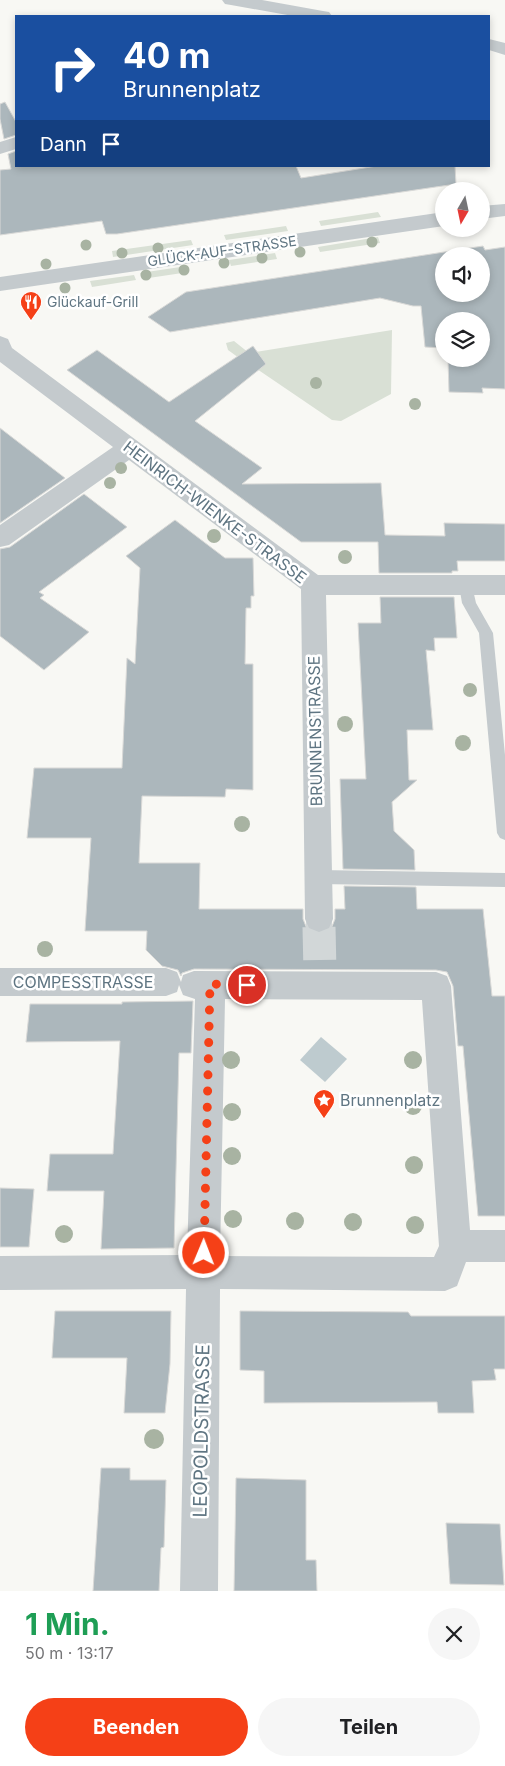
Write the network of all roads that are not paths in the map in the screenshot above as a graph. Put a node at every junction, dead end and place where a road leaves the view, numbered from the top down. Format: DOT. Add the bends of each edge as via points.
graph roads {
  1 [pos="231,0"];
  2 [pos="317,15"];
  3 [pos="490,45"];
  4 [pos="505,48"];
  5 [pos="15,143"];
  6 [pos="0,148"];
  7 [pos="505,210"];
  8 [pos="490,212"];
  9 [pos="435,220"];
  10 [pos="0,284"];
  11 [pos="0,344"];
  12 [pos="129,448"];
  13 [pos="0,538"];
  14 [pos="312,585"];
  15 [pos="466,585"];
  16 [pos="505,585"];
  17 [pos="505,833"];
  18 [pos="319,877"];
  19 [pos="505,880"];
  20 [pos="319,919"];
  21 [pos="0,982"];
  22 [pos="190,984"];
  23 [pos="455,1246"];
  24 [pos="505,1246"];
  25 [pos="203,1272"];
  26 [pos="0,1273"];
  27 [pos="199,1591"];
  1 -- 2 [label="street"];
  3 -- 4 [label="street"];
  5 -- 6 [label="street"];
  7 -- 8 [label="street"];
  9 -- 10 [label="street, GLÜCK-AUF-STRASSE"];
  11 -- 12 [label="street, HEINRICH-WIENKE-STRASSE" via="2,352"];
  12 -- 13 [label="street"];
  12 -- 14 [label="street, HEINRICH-WIENKE-STRASSE"];
  14 -- 15 [label="street, HEINRICH-WIENKE-STRASSE"];
  14 -- 18 [label="street, BRUNNENSTRASSE"];
  15 -- 16 [label="street, HEINRICH-WIENKE-STRASSE"];
  15 -- 17 [label="lane" via="470,603 486,633"];
  18 -- 19 [label="lane"];
  18 -- 20 [label="street, BRUNNENSTRASSE"];
  21 -- 22 [label="street, COMPESSTRASSE"];
  22 -- 23 [label="street" via="320,979 436,986"];
  22 -- 25 [label="street"];
  23 -- 24 [label="street"];
  23 -- 25 [label="street" via="446,1274"];
  25 -- 26 [label="street"];
  25 -- 27 [label="street, LEOPOLDSTRASSE"];
}
